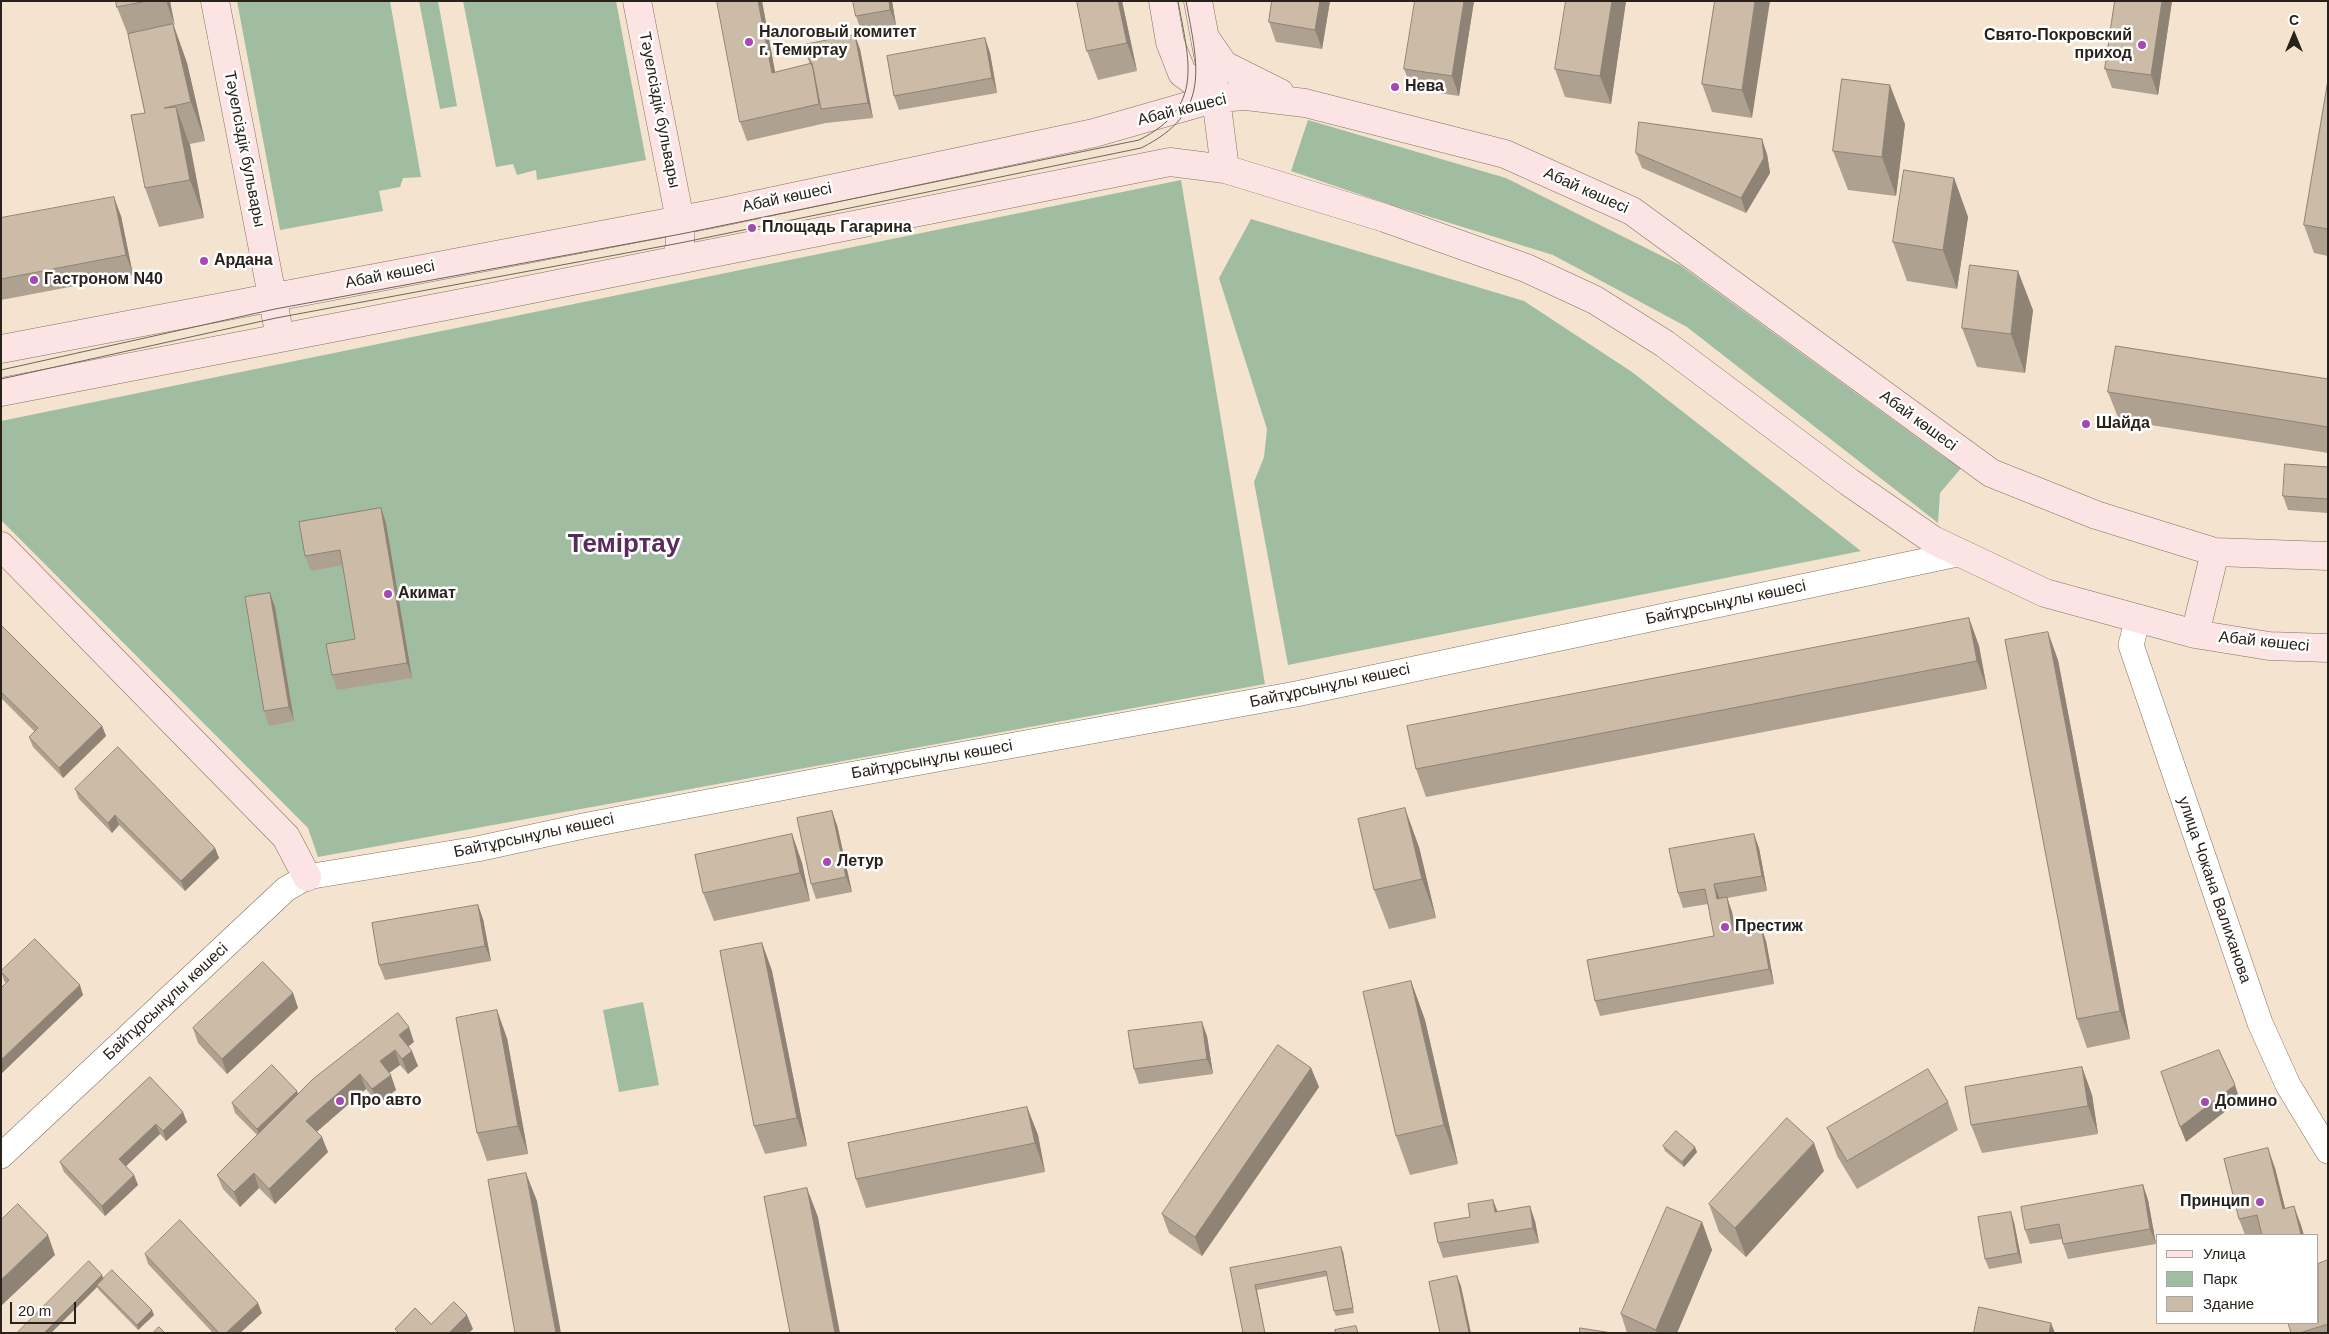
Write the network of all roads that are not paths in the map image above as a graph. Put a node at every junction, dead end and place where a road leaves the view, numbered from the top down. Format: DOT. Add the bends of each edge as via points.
graph roads {
  1 [pos="215,1"];
  2 [pos="637,1"];
  3 [pos="1163,1"];
  4 [pos="1198,1"];
  5 [pos="1204,35"];
  6 [pos="1170,42"];
  7 [pos="1216,98"];
  8 [pos="1305,103"];
  9 [pos="1143,119"];
  10 [pos="1225,169"];
  11 [pos="680,220"];
  12 [pos="677,260"];
  13 [pos="272,298"];
  14 [pos="280,337"];
  15 [pos="1,350"];
  16 [pos="1,392"];
  17 [pos="1,546"];
  18 [pos="2215,552"];
  19 [pos="1962,553"];
  20 [pos="2328,556"];
  21 [pos="2138,618"];
  22 [pos="2196,634"];
  23 [pos="2328,648"];
  24 [pos="307,877"];
  25 [pos="2328,1151"];
  26 [pos="1,1156"];
  1 -- 13 [label="street, Тәуелсіздік бульвары"];
  2 -- 11 [label="street, Тәуелсіздік бульвары"];
  3 -- 6 [label="street"];
  4 -- 5 [label="street"];
  5 -- 7 [label="street"];
  5 -- 8 [label="street" via="1224,66"];
  6 -- 7 [label="street" via="1182,72"];
  6 -- 9 [label="street" via="1170,76 1166,94"];
  7 -- 8 [label="street, Абай көшесі" via="1246,96"];
  7 -- 9 [label="street, Абай көшесі"];
  7 -- 10 [label="street"];
  8 -- 18 [label="street, Абай көшесі" via="1505,154 1632,211 1990,473 2096,515"];
  9 -- 11 [label="street, Абай көшесі" via="1068,139"];
  10 -- 12 [label="street, Абай көшесі" via="1170,162"];
  10 -- 19 [label="street, Абай көшесі" via="1385,218 1526,268 1595,300 1665,344 1849,482 1933,540"];
  11 -- 12 [label="street, Тәуелсіздік бульвары"];
  11 -- 13 [label="street, Абай көшесі"];
  12 -- 14 [label="street, Абай көшесі"];
  13 -- 14 [label="street, Тәуелсіздік бульвары"];
  13 -- 15 [label="street, Абай көшесі"];
  14 -- 16 [label="street, Абай көшесі"];
  17 -- 24 [label="street" via="286,837"];
  18 -- 20 [label="street, Абай көшесі"];
  18 -- 22 [label="street"];
  19 -- 21 [label="street, Абай көшесі" via="2044,592"];
  19 -- 24 [label="street, Байтұрсынұлы көшесі" via="1237,705 829,778 477,849"];
  21 -- 22 [label="street, Абай көшесі"];
  21 -- 25 [label="street, улица Чокана Валиханова" via="2131,644 2260,1023 2288,1085"];
  22 -- 23 [label="street, Абай көшесі" via="2269,646"];
  24 -- 26 [label="street, Байтұрсынұлы көшесі" via="286,889"];
}
